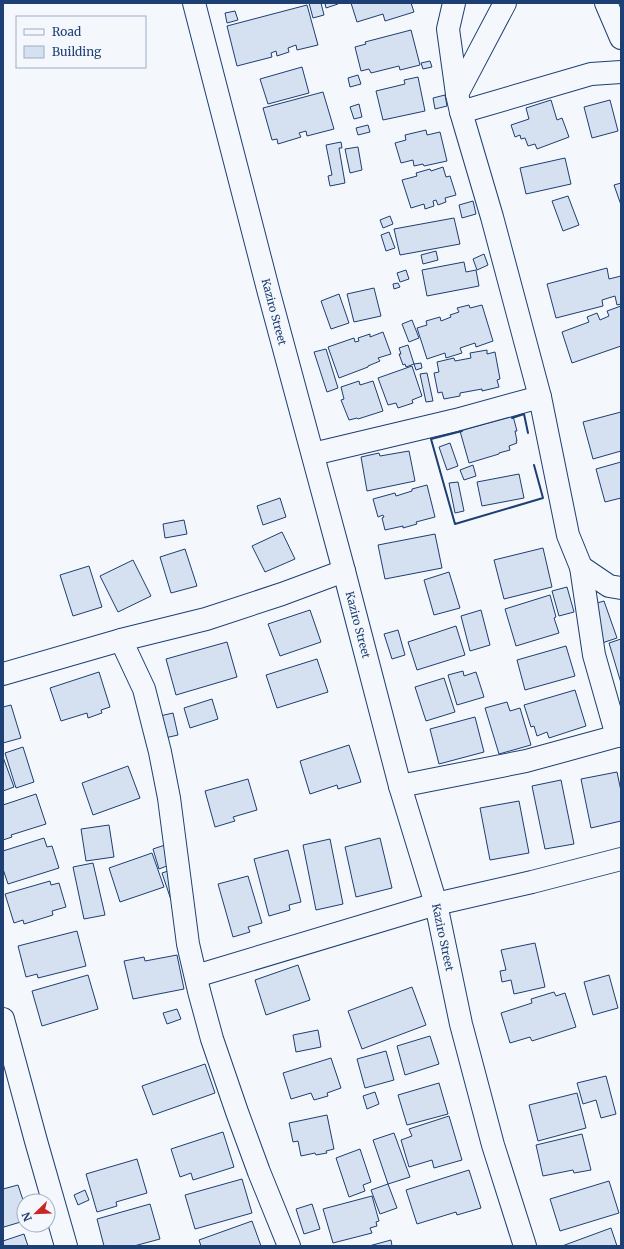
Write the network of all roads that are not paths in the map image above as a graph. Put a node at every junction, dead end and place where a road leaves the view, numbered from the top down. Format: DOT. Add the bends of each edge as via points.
graph roads {
  1 [pos="194,3"];
  2 [pos="454,3"];
  3 [pos="505,3"];
  4 [pos="606,3"];
  5 [pos="621,38"];
  6 [pos="621,72"];
  7 [pos="459,103"];
  8 [pos="540,397"];
  9 [pos="313,454"];
  10 [pos="581,567"];
  11 [pos="344,571"];
  12 [pos="621,588"];
  13 [pos="121,640"];
  14 [pos="3,674"];
  15 [pos="619,736"];
  16 [pos="400,786"];
  17 [pos="621,859"];
  18 [pos="436,904"];
  19 [pos="196,976"];
  20 [pos="4,1026"];
  21 [pos="66,1246"];
  22 [pos="289,1246"];
  23 [pos="525,1246"];
  1 -- 9 [label="street, Kaziro Street"];
  2 -- 7 [label="street" via="448,29"];
  3 -- 7 [label="street"];
  4 -- 5 [label="street"];
  6 -- 7 [label="street" via="590,74"];
  7 -- 8 [label="street"];
  8 -- 9 [label="street"];
  8 -- 10 [label="street" via="568,535"];
  9 -- 11 [label="street, Kaziro Street"];
  10 -- 12 [label="street" via="609,586"];
  10 -- 15 [label="street" via="594,655"];
  11 -- 13 [label="street" via="206,619"];
  11 -- 16 [label="street, Kaziro Street"];
  13 -- 14 [label="street"];
  13 -- 19 [label="street" via="144,689 160,752 169,798 188,944"];
  15 -- 16 [label="street" via="526,761"];
  16 -- 18 [label="street, Kaziro Street"];
  17 -- 18 [label="street"];
  18 -- 19 [label="street"];
  18 -- 23 [label="street, Kaziro Street" via="461,1024 493,1145"];
  19 -- 22 [label="street" via="212,1039 236,1112"];
  20 -- 21 [label="street"];
}
